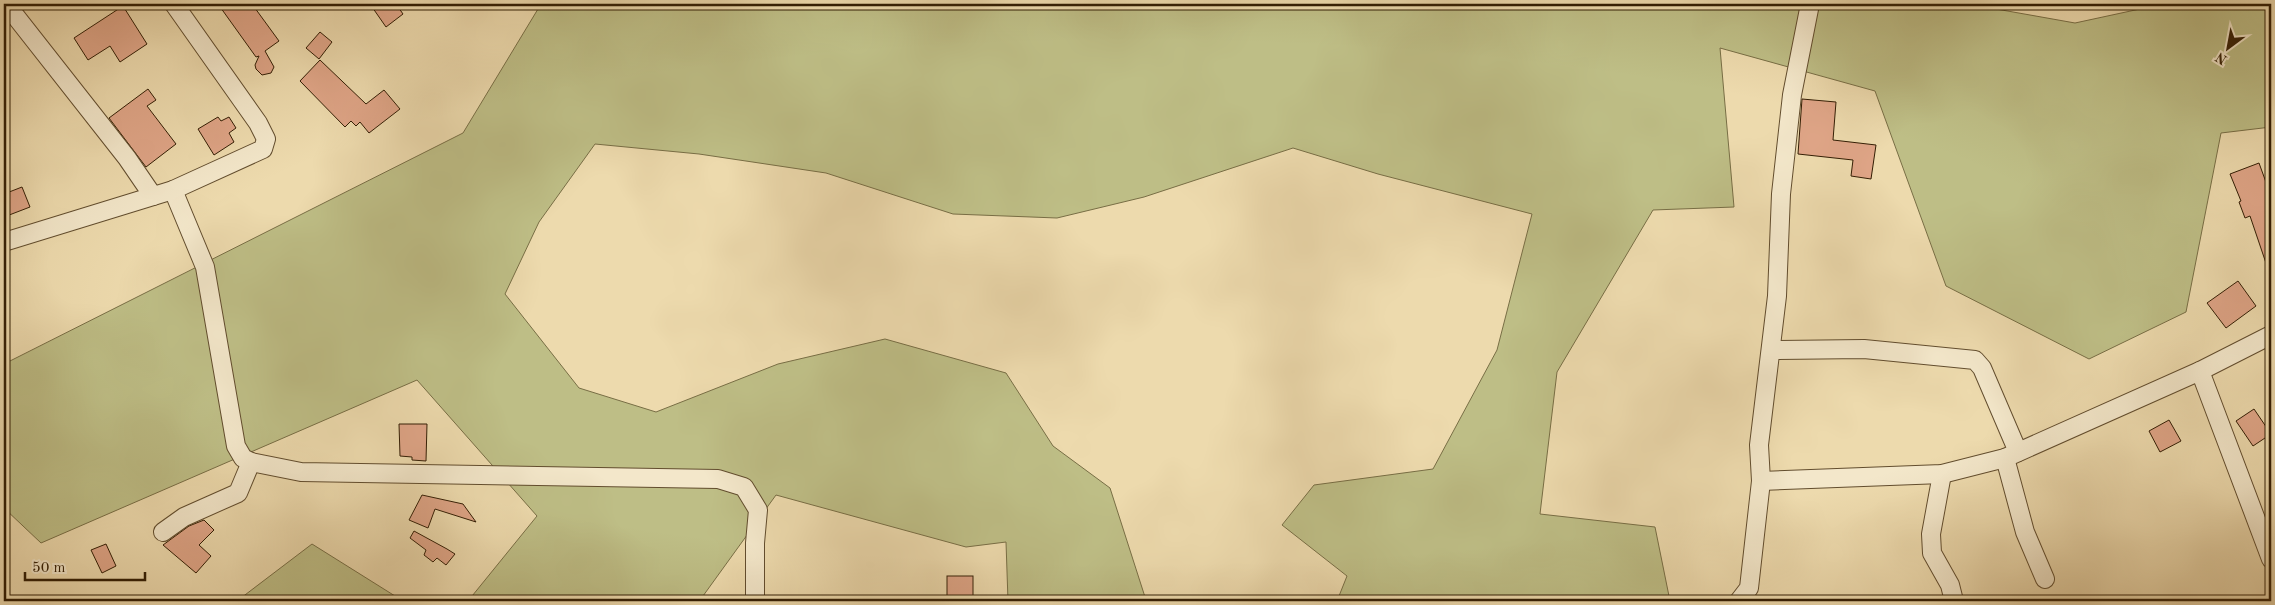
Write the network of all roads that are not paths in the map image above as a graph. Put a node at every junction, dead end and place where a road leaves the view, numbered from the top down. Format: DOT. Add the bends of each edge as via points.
graph roads {
  1 [pos="6,4"];
  2 [pos="174,4"];
  3 [pos="1810,4"];
  4 [pos="173,190"];
  5 [pos="153,196"];
  6 [pos="4,242"];
  7 [pos="2271,335"];
  8 [pos="1771,350"];
  9 [pos="2200,371"];
  10 [pos="2011,455"];
  11 [pos="251,462"];
  12 [pos="1942,474"];
  13 [pos="1761,481"];
  14 [pos="162,532"];
  15 [pos="2271,559"];
  16 [pos="2045,579"];
  17 [pos="755,601"];
  18 [pos="1739,601"];
  19 [pos="1954,601"];
  1 -- 5 [label="street"];
  2 -- 4 [label="street" via="266,139 263,149"];
  3 -- 8 [label="street" via="1790,115 1781,194 1777,296"];
  4 -- 5 [label="street"];
  4 -- 11 [label="street" via="205,267 236,446 243,458"];
  5 -- 6 [label="street"];
  7 -- 9 [label="street"];
  8 -- 10 [label="street" via="1864,349 1975,360 1982,368"];
  8 -- 13 [label="street" via="1759,445"];
  9 -- 10 [label="street"];
  9 -- 15 [label="street"];
  10 -- 12 [label="street"];
  10 -- 16 [label="street" via="2025,532"];
  11 -- 14 [label="street" via="238,494 184,517"];
  11 -- 17 [label="street" via="301,472 718,479 744,487 758,510 754,543"];
  12 -- 13 [label="street"];
  12 -- 19 [label="street" via="1931,534 1932,553 1950,585"];
  13 -- 18 [label="street" via="1749,588"];
}
